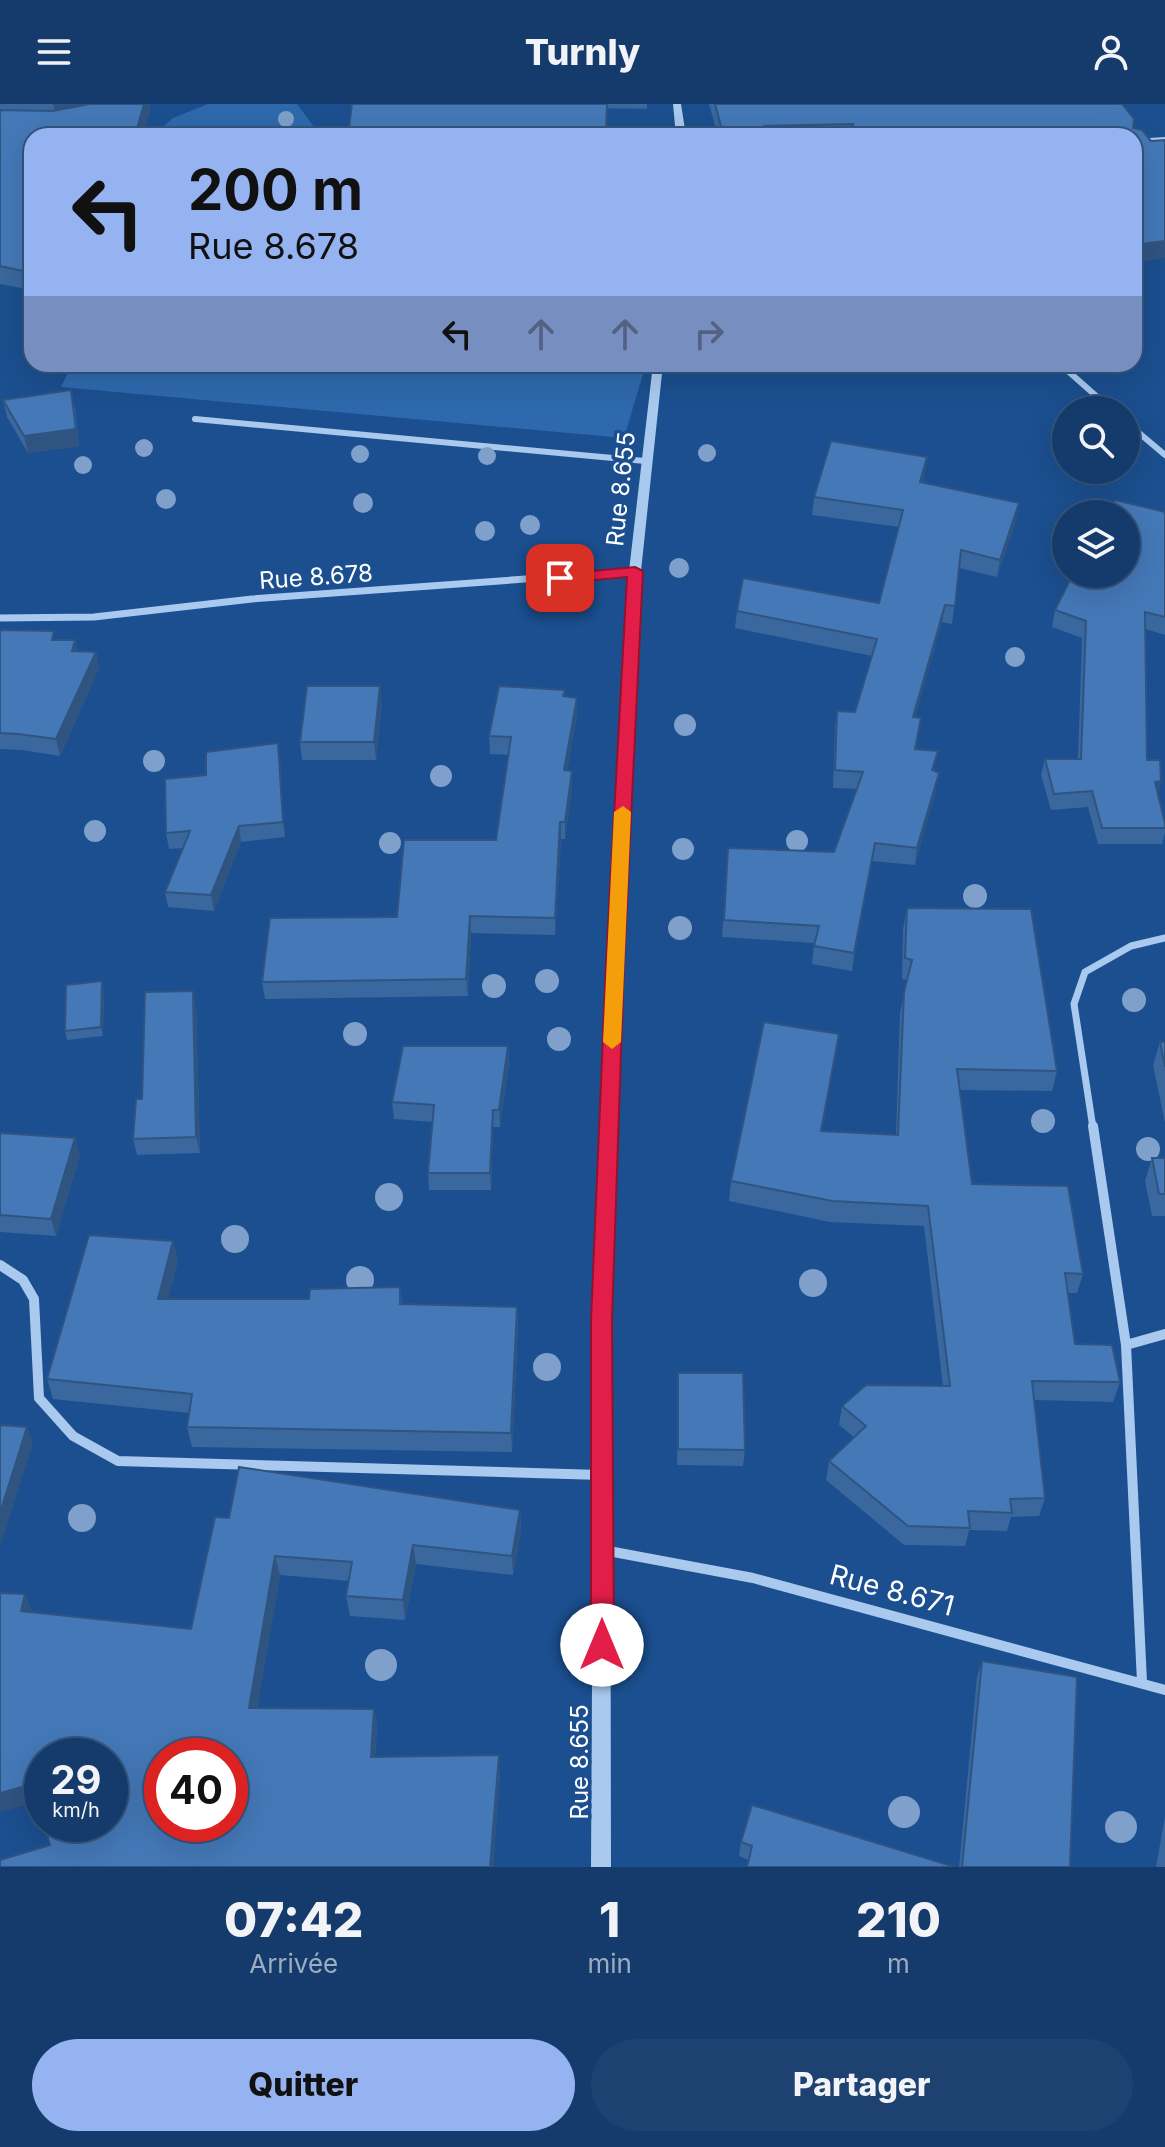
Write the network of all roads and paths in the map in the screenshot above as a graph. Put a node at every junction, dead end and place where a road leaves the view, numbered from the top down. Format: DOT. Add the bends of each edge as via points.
graph roads {
  1 [pos="677,104"];
  2 [pos="680,128"];
  3 [pos="1165,140"];
  4 [pos="1142,141"];
  5 [pos="657,372"];
  6 [pos="1069,372"];
  7 [pos="1096,396"];
  8 [pos="195,419"];
  9 [pos="1140,434"];
  10 [pos="1165,455"];
  11 [pos="645,461"];
  12 [pos="635,571"];
  13 [pos="0,618"];
  14 [pos="1165,938"];
  15 [pos="0,1265"];
  16 [pos="1165,1334"];
  17 [pos="1126,1345"];
  18 [pos="602,1475"];
  19 [pos="603,1550"];
  20 [pos="1142,1682"];
  21 [pos="1165,1690"];
  22 [pos="601,1867"];
  1 -- 2 [label="street"];
  3 -- 4 [label="street"];
  5 -- 11 [label="street, Rue 8.655"];
  6 -- 7 [label="street"];
  8 -- 11 [label="street"];
  9 -- 10 [label="street"];
  11 -- 12 [label="street, Rue 8.655"];
  12 -- 13 [label="street, Rue 8.678" via="252,599 94,617"];
  12 -- 18 [label="street, Rue 8.655" via="608,1133"];
  14 -- 17 [label="street" via="1131,946 1085,972 1074,1004"];
  15 -- 18 [label="street" via="23,1280 34,1299 39,1398 73,1436 118,1461"];
  16 -- 17 [label="street"];
  17 -- 20 [label="street"];
  18 -- 19 [label="street, Rue 8.655"];
  19 -- 20 [label="street, Rue 8.671" via="753,1578"];
  19 -- 22 [label="street, Rue 8.655"];
  20 -- 21 [label="street, Rue 8.671"];
}
